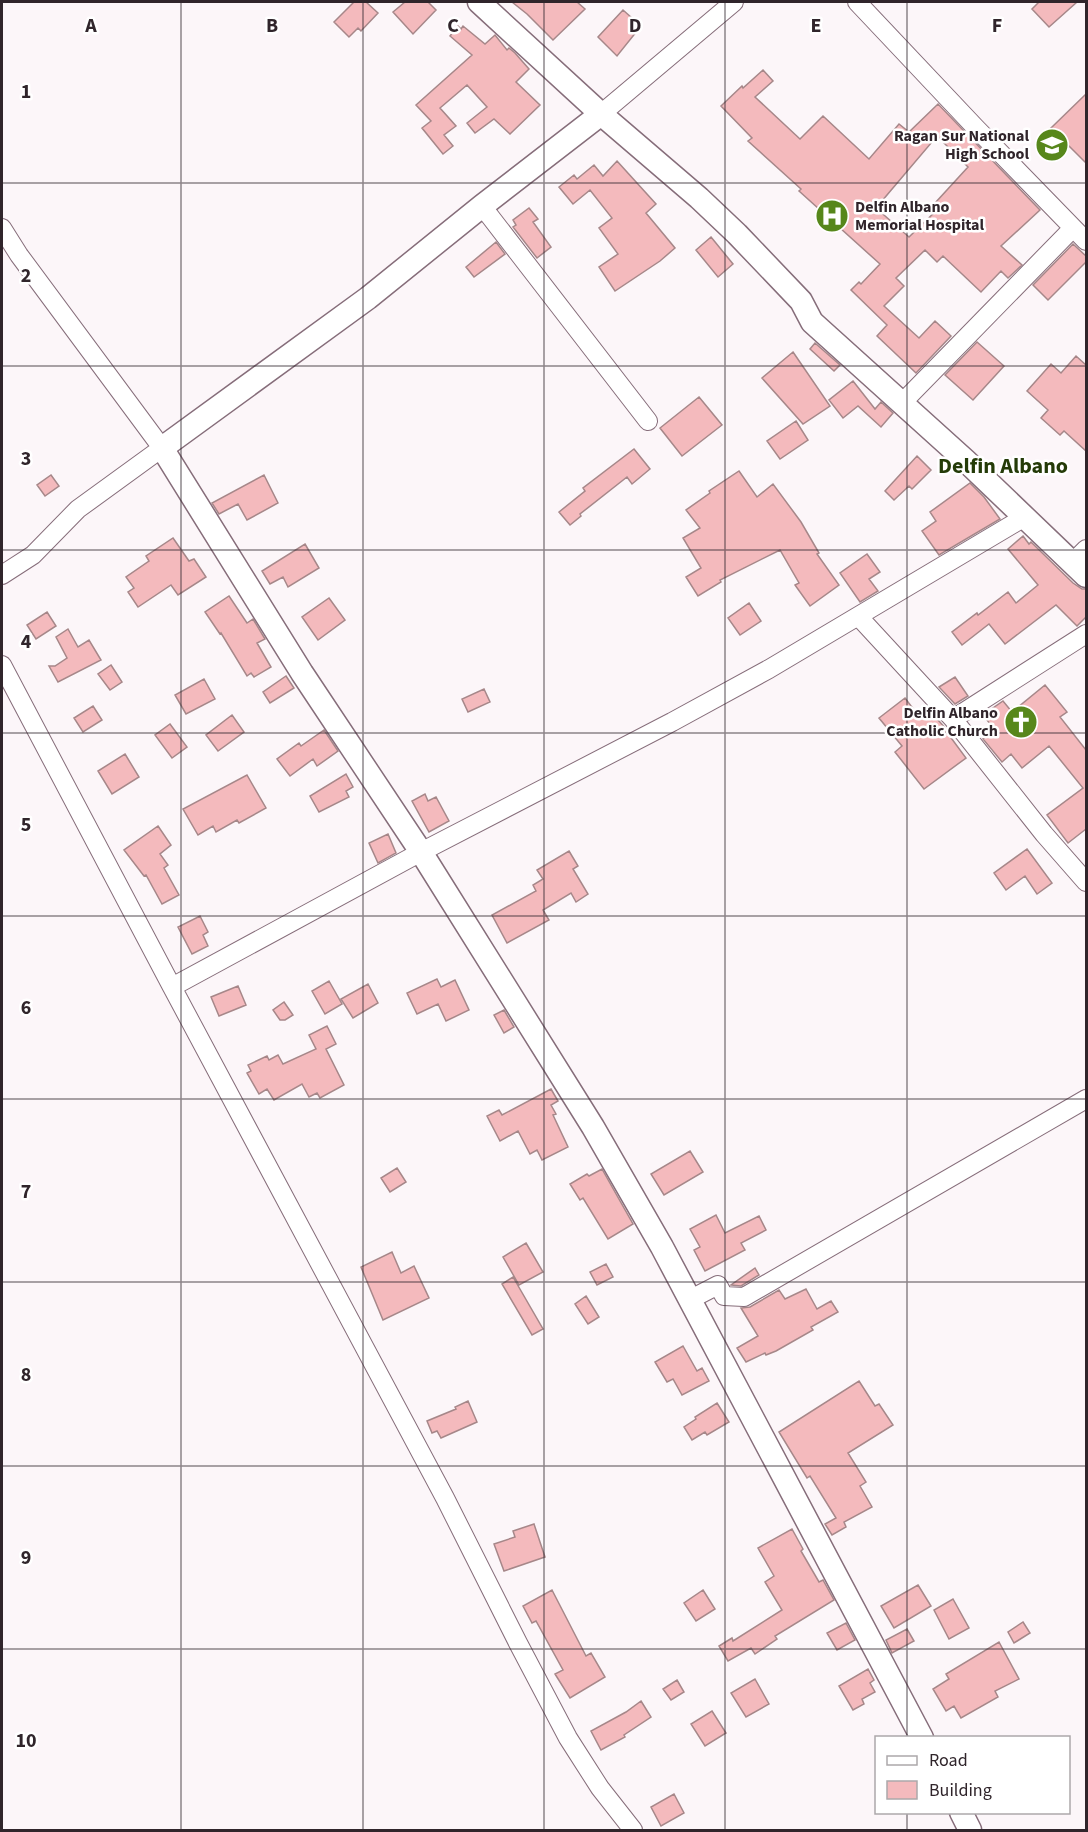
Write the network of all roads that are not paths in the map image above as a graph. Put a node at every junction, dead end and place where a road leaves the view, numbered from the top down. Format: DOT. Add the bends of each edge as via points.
graph roads {
  1 [pos="480,2"];
  2 [pos="734,2"];
  3 [pos="857,2"];
  4 [pos="601,114"];
  5 [pos="482,206"];
  6 [pos="2,228"];
  7 [pos="1073,228"];
  8 [pos="1086,241"];
  9 [pos="902,403"];
  10 [pos="648,421"];
  11 [pos="162,448"];
  12 [pos="1023,518"];
  13 [pos="1082,563"];
  14 [pos="2,575"];
  15 [pos="858,616"];
  16 [pos="1086,633"];
  17 [pos="2,665"];
  18 [pos="953,719"];
  19 [pos="421,852"];
  20 [pos="1086,882"];
  21 [pos="172,987"];
  22 [pos="1086,1099"];
  23 [pos="689,1300"];
  24 [pos="921,1736"];
  25 [pos="962,1814"];
  26 [pos="633,1830"];
  27 [pos="970,1830"];
  1 -- 4 [label="street"];
  2 -- 4 [label="street"];
  3 -- 7 [label="street"];
  4 -- 5 [label="street"];
  4 -- 9 [label="street" via="737,234 801,301 812,322"];
  5 -- 10 [label="street"];
  5 -- 11 [label="street" via="368,298"];
  6 -- 11 [label="street"];
  7 -- 8 [label="street"];
  7 -- 9 [label="street"];
  9 -- 12 [label="street"];
  11 -- 14 [label="street" via="78,510 33,555"];
  11 -- 19 [label="street" via="302,673"];
  12 -- 13 [label="street"];
  12 -- 15 [label="street"];
  15 -- 18 [label="street"];
  15 -- 19 [label="street" via="672,722"];
  16 -- 18 [label="street"];
  17 -- 21 [label="street"];
  18 -- 20 [label="street"];
  19 -- 21 [label="street"];
  19 -- 23 [label="street" via="593,1127"];
  21 -- 26 [label="street" via="445,1498 568,1738"];
  22 -- 23 [label="street" via="744,1297 724,1296 718,1285"];
  23 -- 24 [label="street"];
  25 -- 27 [label="street"];
}
